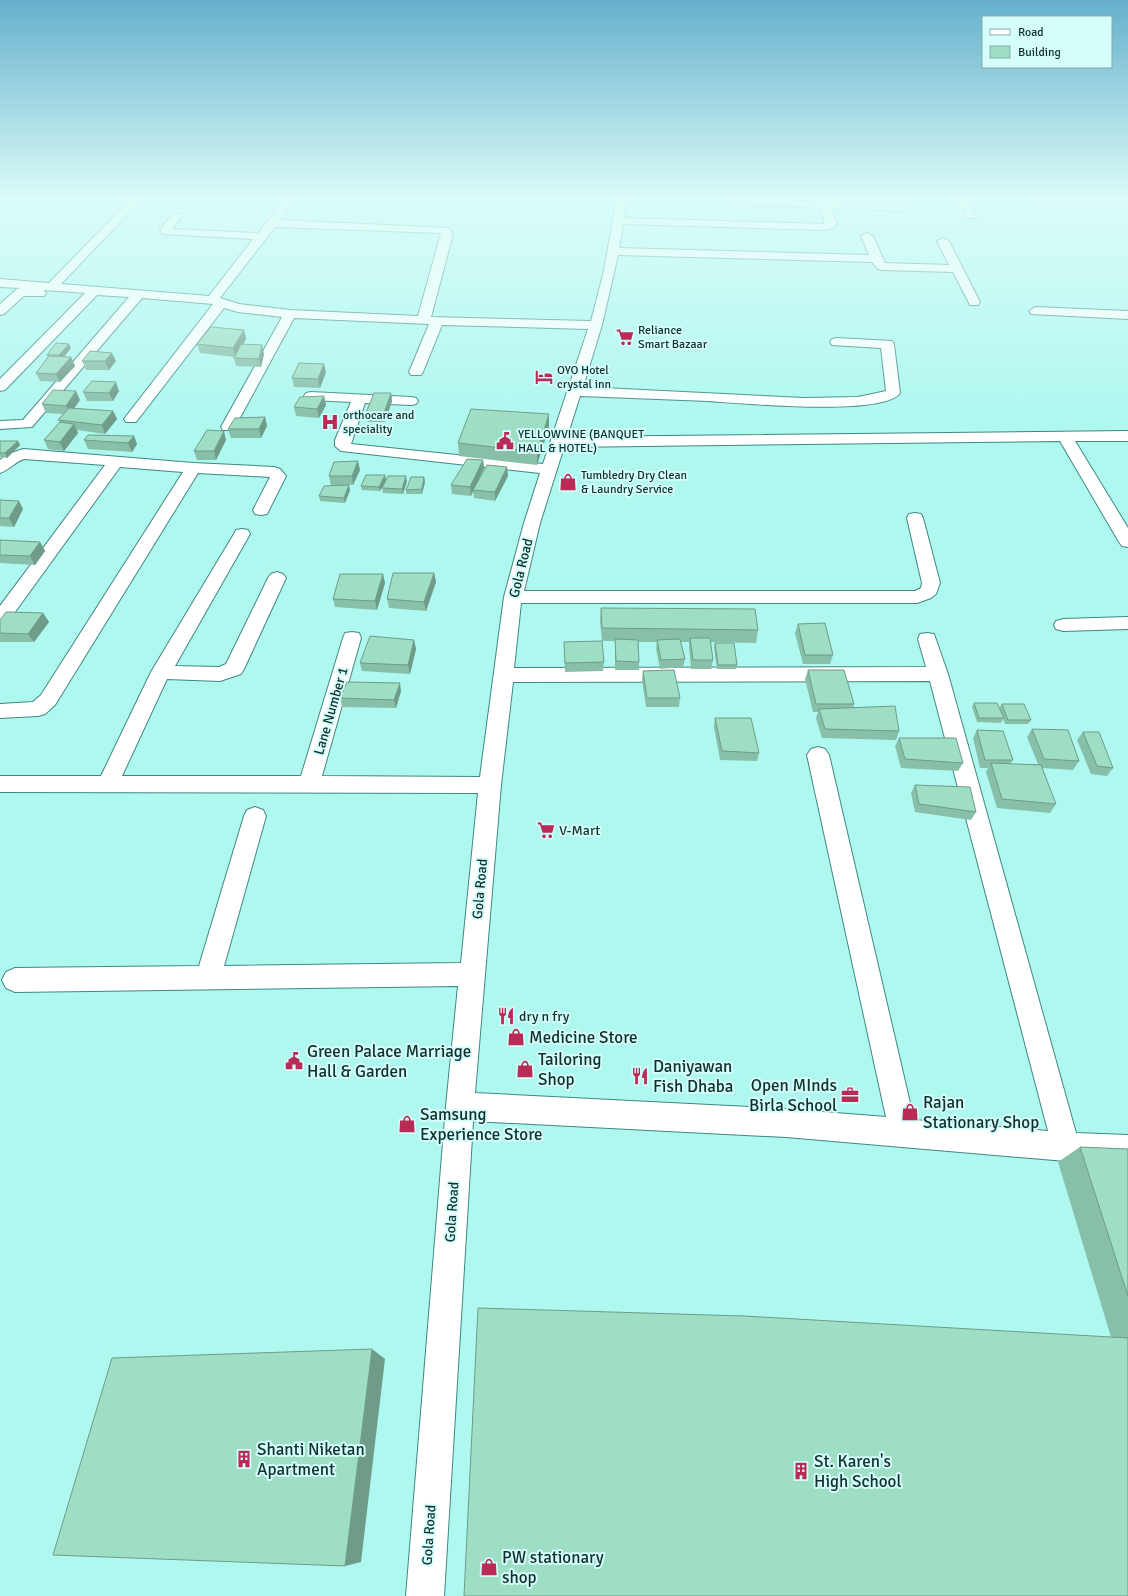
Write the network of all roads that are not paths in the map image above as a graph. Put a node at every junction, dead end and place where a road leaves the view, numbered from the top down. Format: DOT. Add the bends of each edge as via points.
graph roads {
  1 [pos="66,272"];
  2 [pos="236,272"];
  3 [pos="439,272"];
  4 [pos="609,272"];
  5 [pos="959,272"];
  6 [pos="0,283"];
  7 [pos="52,287"];
  8 [pos="0,291"];
  9 [pos="21,292"];
  10 [pos="90,294"];
  11 [pos="138,295"];
  12 [pos="217,302"];
  13 [pos="974,302"];
  14 [pos="0,311"];
  15 [pos="1035,311"];
  16 [pos="290,314"];
  17 [pos="1128,315"];
  18 [pos="430,321"];
  19 [pos="596,325"];
  20 [pos="837,342"];
  21 [pos="416,372"];
  22 [pos="0,387"];
  23 [pos="574,391"];
  24 [pos="311,396"];
  25 [pos="360,398"];
  26 [pos="411,401"];
  27 [pos="131,419"];
  28 [pos="0,424"];
  29 [pos="228,427"];
  30 [pos="1065,436"];
  31 [pos="1128,436"];
  32 [pos="558,442"];
  33 [pos="116,462"];
  34 [pos="0,468"];
  35 [pos="193,468"];
  36 [pos="550,469"];
  37 [pos="261,510"];
  38 [pos="915,518"];
  39 [pos="242,534"];
  40 [pos="1128,542"];
  41 [pos="278,578"];
  42 [pos="513,597"];
  43 [pos="0,619"];
  44 [pos="1128,623"];
  45 [pos="1063,625"];
  46 [pos="352,638"];
  47 [pos="927,639"];
  48 [pos="162,672"];
  49 [pos="938,674"];
  50 [pos="504,675"];
  51 [pos="338,686"];
  52 [pos="360,687"];
  53 [pos="0,711"];
  54 [pos="818,755"];
  55 [pos="0,784"];
  56 [pos="309,784"];
  57 [pos="107,785"];
  58 [pos="490,785"];
  59 [pos="255,816"];
  60 [pos="472,974"];
  61 [pos="208,977"];
  62 [pos="15,980"];
  63 [pos="460,1106"];
  64 [pos="903,1132"];
  65 [pos="1066,1147"];
  66 [pos="1128,1149"];
  67 [pos="425,1596"];
  1 -- 7 [label="street"];
  2 -- 12 [label="street"];
  3 -- 18 [label="street"];
  4 -- 19 [label="street, Gola Road"];
  5 -- 13 [label="street"];
  6 -- 7 [label="street"];
  7 -- 10 [label="street"];
  8 -- 9 [label="street"];
  9 -- 10 [label="street"];
  9 -- 14 [label="street"];
  10 -- 11 [label="street"];
  10 -- 22 [label="street"];
  11 -- 12 [label="street"];
  11 -- 28 [label="street" via="27,424"];
  12 -- 16 [label="street" via="238,308"];
  12 -- 27 [label="street"];
  15 -- 17 [label="street"];
  16 -- 18 [label="street"];
  16 -- 29 [label="street"];
  18 -- 19 [label="street"];
  18 -- 21 [label="street"];
  19 -- 23 [label="street, Gola Road"];
  20 -- 23 [label="street" via="887,344 893,393 865,400 834,402"];
  23 -- 32 [label="street, Gola Road"];
  24 -- 25 [label="street"];
  25 -- 26 [label="street"];
  25 -- 36 [label="street" via="343,440 343,446 346,448"];
  30 -- 31 [label="street"];
  30 -- 32 [label="street"];
  30 -- 40 [label="street"];
  32 -- 36 [label="street, Gola Road"];
  33 -- 34 [label="street" via="23,454 11,458"];
  33 -- 35 [label="street"];
  33 -- 43 [label="street"];
  35 -- 37 [label="street" via="274,472 278,476"];
  35 -- 53 [label="street" via="48,700 38,709"];
  36 -- 42 [label="street, Gola Road" via="532,523"];
  38 -- 42 [label="street" via="931,583 930,590 917,597"];
  39 -- 48 [label="street"];
  41 -- 48 [label="street" via="234,669 220,674"];
  42 -- 50 [label="street, Gola Road"];
  44 -- 45 [label="street"];
  46 -- 51 [label="street, Lane Number 1"];
  47 -- 49 [label="street"];
  48 -- 57 [label="street"];
  49 -- 50 [label="street"];
  49 -- 65 [label="street"];
  50 -- 58 [label="street, Gola Road"];
  51 -- 52 [label="street"];
  51 -- 56 [label="street, Lane Number 1"];
  54 -- 64 [label="street"];
  55 -- 57 [label="street"];
  56 -- 57 [label="street"];
  56 -- 58 [label="street"];
  58 -- 60 [label="street, Gola Road"];
  59 -- 61 [label="street"];
  60 -- 61 [label="street"];
  60 -- 63 [label="street, Gola Road"];
  61 -- 62 [label="street"];
  63 -- 64 [label="street" via="786,1123"];
  63 -- 67 [label="street, Gola Road"];
  64 -- 65 [label="street"];
  65 -- 66 [label="street"];
}
